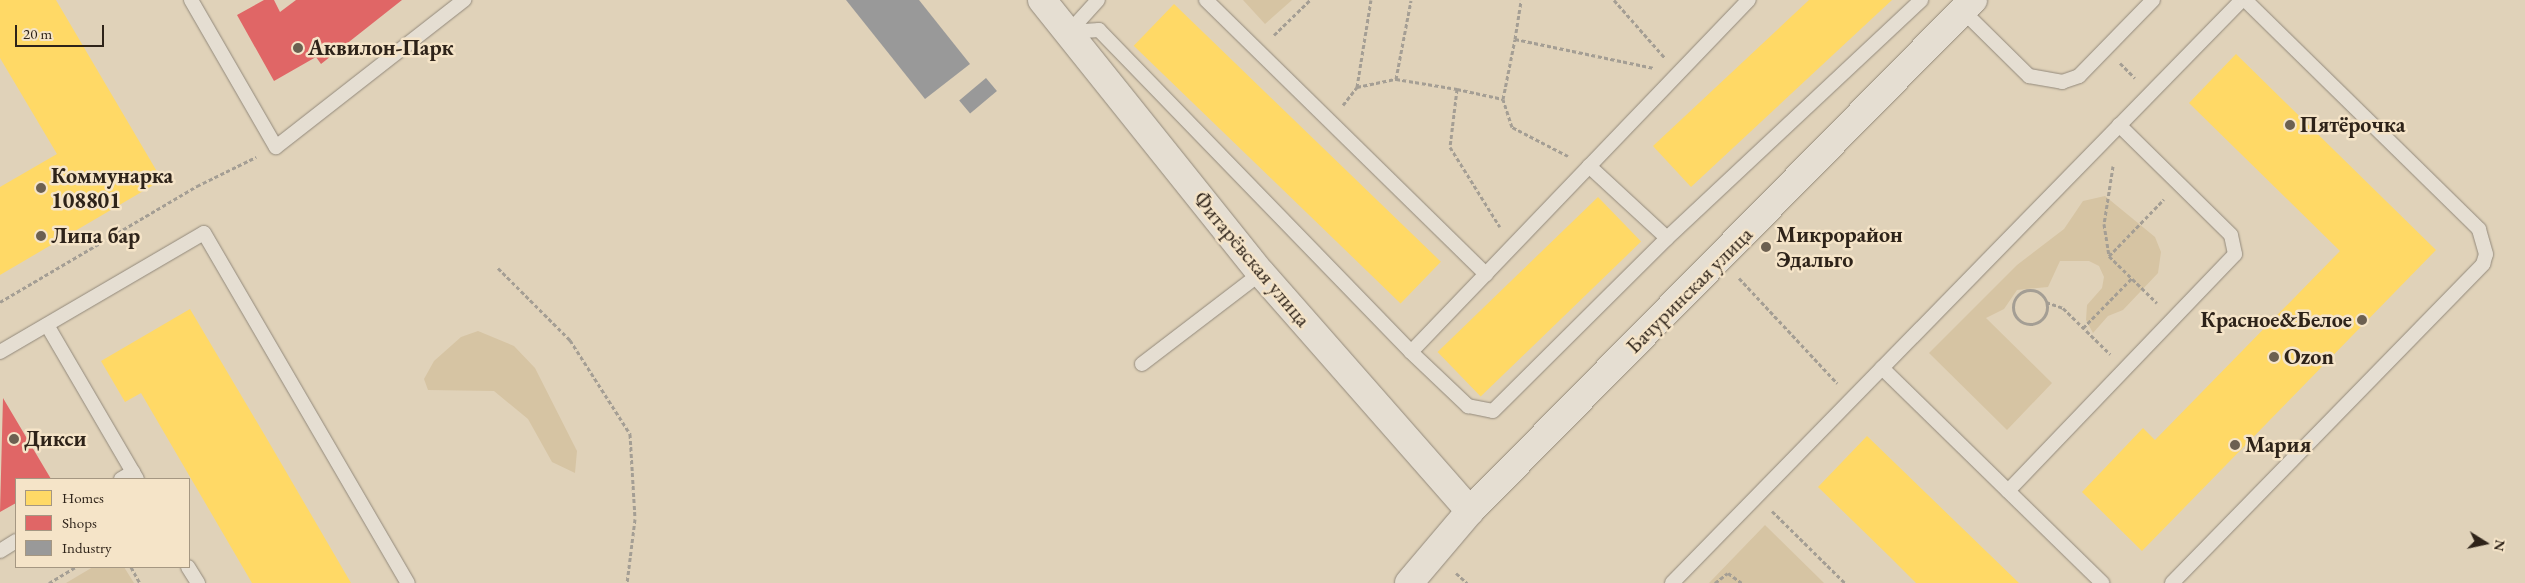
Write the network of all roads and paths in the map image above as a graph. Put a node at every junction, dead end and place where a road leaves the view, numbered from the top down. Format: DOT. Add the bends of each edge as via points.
graph roads {
  1 [pos="191,0"];
  2 [pos="464,0"];
  3 [pos="1042,0"];
  4 [pos="1098,0"];
  5 [pos="1206,0"];
  6 [pos="1310,0"];
  7 [pos="1371,0"];
  8 [pos="1411,0"];
  9 [pos="1521,0"];
  10 [pos="1614,0"];
  11 [pos="1750,0"];
  12 [pos="1921,0"];
  13 [pos="2153,0"];
  14 [pos="2243,0"];
  15 [pos="1968,6"];
  16 [pos="1068,32"];
  17 [pos="1515,39"];
  18 [pos="2106,48"];
  19 [pos="1257,51"];
  20 [pos="1678,74"];
  21 [pos="1396,79"];
  22 [pos="1357,87"];
  23 [pos="1457,89"];
  24 [pos="2151,93"];
  25 [pos="1503,99"];
  26 [pos="1330,122"];
  27 [pos="2119,126"];
  28 [pos="276,147"];
  29 [pos="1590,166"];
  30 [pos="2179,184"];
  31 [pos="1667,238"];
  32 [pos="1513,246"];
  33 [pos="2109,256"];
  34 [pos="498,268"];
  35 [pos="1734,272"];
  36 [pos="1261,273"];
  37 [pos="1486,274"];
  38 [pos="2132,278"];
  39 [pos="0,302"];
  40 [pos="2046,302"];
  41 [pos="2175,321"];
  42 [pos="47,325"];
  43 [pos="2083,328"];
  44 [pos="0,352"];
  45 [pos="1411,352"];
  46 [pos="1142,364"];
  47 [pos="1882,368"];
  48 [pos="2126,370"];
  49 [pos="1852,399"];
  50 [pos="130,477"];
  51 [pos="2008,491"];
  52 [pos="1757,496"];
  53 [pos="1470,511"];
  54 [pos="15,542"];
  55 [pos="0,551"];
  56 [pos="74,568"];
  57 [pos="132,568"];
  58 [pos="189,568"];
  59 [pos="1450,568"];
  60 [pos="49,583"];
  61 [pos="140,583"];
  62 [pos="198,583"];
  63 [pos="408,583"];
  64 [pos="627,583"];
  65 [pos="1409,583"];
  66 [pos="1467,583"];
  67 [pos="1672,583"];
  68 [pos="1715,583"];
  69 [pos="1742,583"];
  70 [pos="1845,583"];
  71 [pos="2102,583"];
  72 [pos="2172,583"];
  1 -- 28 [label="lane"];
  2 -- 28 [label="lane"];
  3 -- 16 [label="street, Фитарёвская улица"];
  4 -- 16 [label="lane"];
  5 -- 19 [label="lane"];
  6 -- 19 [label="path"];
  7 -- 22 [label="path"];
  8 -- 21 [label="path"];
  9 -- 17 [label="path"];
  10 -- 20 [label="path"];
  11 -- 20 [label="lane"];
  12 -- 31 [label="lane"];
  13 -- 18 [label="lane"];
  14 -- 24 [label="lane"];
  14 -- 72 [label="lane" via="2479,229 2486,254 2483,264"];
  15 -- 18 [label="lane" via="2029,76 2039,80 2062,82 2079,76"];
  15 -- 53 [label="street, Бачуринская улица"];
  16 -- 36 [label="street, Фитарёвская улица"];
  16 -- 45 [label="lane" via="1099,30"];
  17 -- 20 [label="path"];
  17 -- 25 [label="path"];
  18 -- 24 [label="path"];
  19 -- 26 [label="lane"];
  20 -- 29 [label="lane"];
  21 -- 22 [label="path"];
  21 -- 23 [label="path"];
  22 -- 26 [label="path"];
  23 -- 25 [label="path"];
  23 -- 32 [label="path" via="1450,147"];
  24 -- 27 [label="lane"];
  25 -- 29 [label="path" via="1512,127"];
  26 -- 37 [label="lane"];
  27 -- 30 [label="lane"];
  27 -- 33 [label="path" via="2104,224"];
  27 -- 47 [label="lane"];
  28 -- 39 [label="path" via="197,186"];
  29 -- 31 [label="lane"];
  29 -- 32 [label="lane"];
  30 -- 33 [label="path"];
  30 -- 41 [label="lane" via="2230,235 2235,248 2231,263"];
  31 -- 45 [label="lane" via="1493,411 1468,406"];
  32 -- 37 [label="lane"];
  33 -- 38 [label="path"];
  34 -- 64 [label="path" via="570,340 630,434 635,519 632,575"];
  35 -- 49 [label="path"];
  36 -- 46 [label="lane"];
  36 -- 53 [label="street, Фитарёвская улица"];
  37 -- 45 [label="lane"];
  38 -- 41 [label="path"];
  38 -- 43 [label="path"];
  40 -- 40 [label="path" via="2039,293 2023,292 2015,299 2013,310 2018,320 2034,324 2044,318"];
  40 -- 43 [label="path" via="2063,308"];
  41 -- 48 [label="lane"];
  42 -- 44 [label="lane"];
  42 -- 50 [label="lane"];
  42 -- 63 [label="lane" via="204,233"];
  43 -- 48 [label="path"];
  47 -- 49 [label="lane"];
  47 -- 51 [label="lane"];
  48 -- 51 [label="lane"];
  49 -- 52 [label="lane"];
  51 -- 71 [label="lane"];
  52 -- 67 [label="lane"];
  52 -- 70 [label="path"];
  53 -- 65 [label="street, Бачуринская улица"];
  54 -- 55 [label="lane"];
  56 -- 60 [label="path"];
  57 -- 61 [label="path"];
  58 -- 62 [label="lane"];
  59 -- 66 [label="path"];
  68 -- 69 [label="path" via="1728,572"];
}
